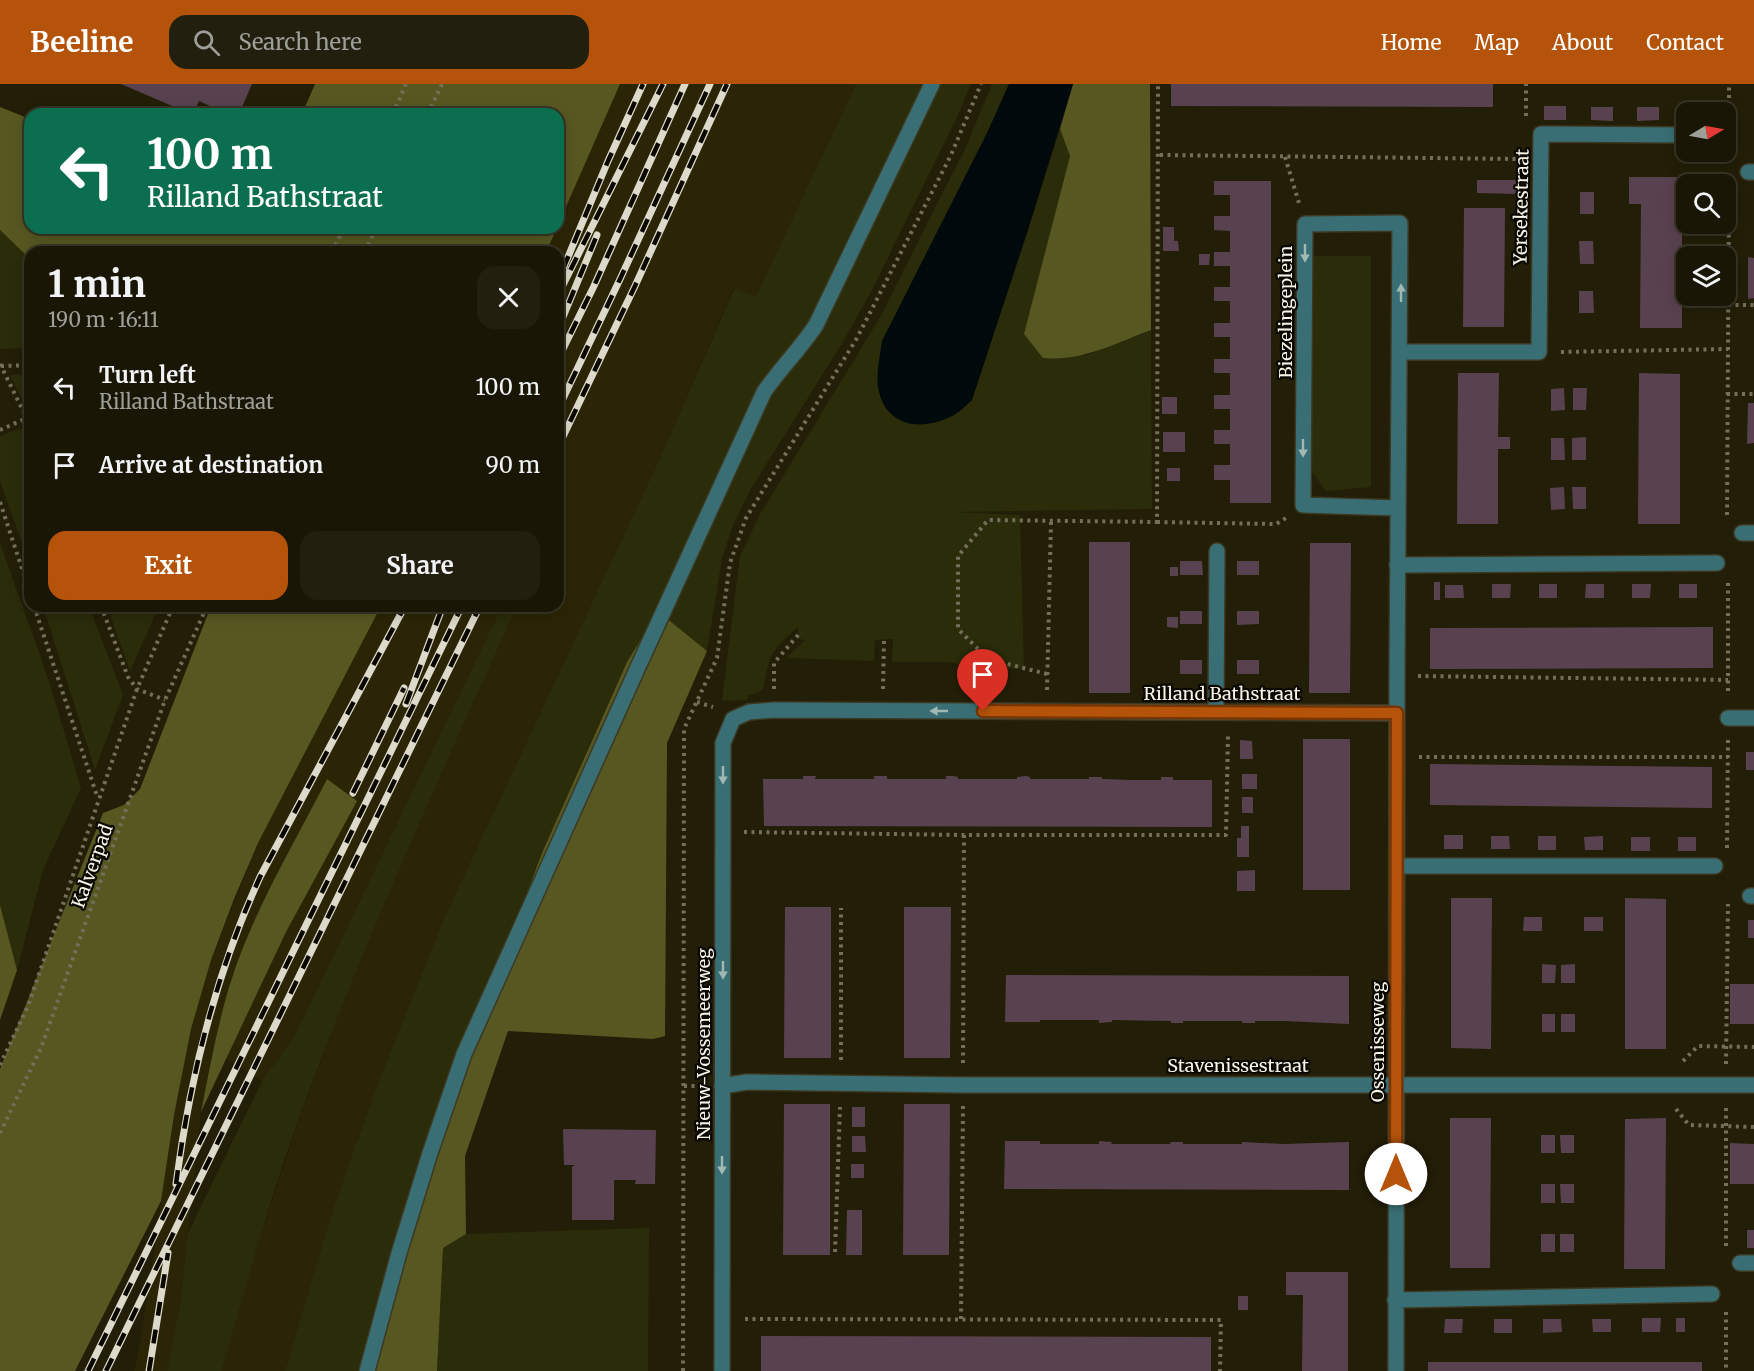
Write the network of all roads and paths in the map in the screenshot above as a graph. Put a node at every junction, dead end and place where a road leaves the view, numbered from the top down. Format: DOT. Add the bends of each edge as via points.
graph roads {
  1 [pos="406,84"];
  2 [pos="442,84"];
  3 [pos="932,84"];
  4 [pos="981,84"];
  5 [pos="1158,84"];
  6 [pos="396,108"];
  7 [pos="431,108"];
  8 [pos="1676,135"];
  9 [pos="1160,155"];
  10 [pos="1285,157"];
  11 [pos="1541,159"];
  12 [pos="1305,224"];
  13 [pos="1736,305"];
  14 [pos="1754,305"];
  15 [pos="1728,349"];
  16 [pos="1401,352"];
  17 [pos="1539,352"];
  18 [pos="1,365"];
  19 [pos="24,365"];
  20 [pos="1727,394"];
  21 [pos="1754,394"];
  22 [pos="24,412"];
  23 [pos="24,419"];
  24 [pos="0,430"];
  25 [pos="0,502"];
  26 [pos="1303,505"];
  27 [pos="1398,508"];
  28 [pos="1051,521"];
  29 [pos="1156,522"];
  30 [pos="1217,550"];
  31 [pos="1717,563"];
  32 [pos="1397,565"];
  33 [pos="24,575"];
  34 [pos="36,612"];
  35 [pos="103,612"];
  36 [pos="170,612"];
  37 [pos="204,612"];
  38 [pos="799,634"];
  39 [pos="884,639"];
  40 [pos="1047,674"];
  41 [pos="1397,675"];
  42 [pos="1728,680"];
  43 [pos="137,689"];
  44 [pos="165,700"];
  45 [pos="774,710"];
  46 [pos="882,711"];
  47 [pos="1047,712"];
  48 [pos="1222,712"];
  49 [pos="1397,713"];
  50 [pos="1728,718"];
  51 [pos="1754,718"];
  52 [pos="733,719"];
  53 [pos="1397,757"];
  54 [pos="1728,757"];
  55 [pos="98,798"];
  56 [pos="723,832"];
  57 [pos="1397,866"];
  58 [pos="1715,866"];
  59 [pos="0,1065"];
  60 [pos="1396,1084"];
  61 [pos="1754,1085"];
  62 [pos="722,1086"];
  63 [pos="0,1133"];
  64 [pos="1712,1294"];
  65 [pos="1395,1300"];
  66 [pos="722,1319"];
  67 [pos="367,1371"];
  68 [pos="683,1371"];
  69 [pos="722,1371"];
  70 [pos="1220,1371"];
  71 [pos="1396,1371"];
  1 -- 6 [label="path"];
  2 -- 7 [label="path"];
  3 -- 67 [label="street" via="816,325 764,392 464,1054 430,1153"];
  4 -- 68 [label="path" via="951,155 857,338 746,518 730,563 717,658 684,729"];
  5 -- 9 [label="path"];
  8 -- 11 [label="street, Yersekestraat" via="1541,134"];
  9 -- 10 [label="path"];
  9 -- 29 [label="path"];
  10 -- 11 [label="path"];
  10 -- 12 [label="path"];
  11 -- 17 [label="street, Yersekestraat"];
  16 -- 12 [label="street, Biezelingeplein, one-way" via="1400,223"];
  12 -- 26 [label="street, Biezelingeplein, one-way"];
  13 -- 14 [label="path"];
  15 -- 17 [label="path"];
  16 -- 17 [label="street"];
  16 -- 27 [label="street, Biezelingeplein"];
  18 -- 19 [label="path"];
  18 -- 22 [label="path"];
  20 -- 21 [label="path"];
  23 -- 24 [label="path"];
  25 -- 33 [label="path"];
  26 -- 27 [label="street"];
  26 -- 29 [label="path" via="1276,524"];
  27 -- 32 [label="street, Biezelingeplein"];
  28 -- 29 [label="path"];
  28 -- 40 [label="path"];
  28 -- 40 [label="path" via="988,520 958,556 958,629 988,659"];
  30 -- 48 [label="street"];
  31 -- 32 [label="street"];
  32 -- 41 [label="street, Biezelingeplein"];
  34 -- 55 [label="path"];
  35 -- 43 [label="path" via="128,677"];
  36 -- 43 [label="path, Kalverpad"];
  37 -- 44 [label="path, Kalverpad"];
  38 -- 45 [label="path" via="774,663"];
  39 -- 46 [label="path"];
  40 -- 47 [label="path"];
  41 -- 42 [label="path"];
  41 -- 49 [label="street, Biezelingeplein"];
  43 -- 44 [label="path"];
  43 -- 55 [label="path, Kalverpad"];
  44 -- 63 [label="path, Kalverpad" via="41,1048"];
  45 -- 46 [label="street, Rilland Bathstraat"];
  45 -- 52 [label="street, Rilland Bathstraat" via="749,712"];
  47 -- 46 [label="street, Rilland Bathstraat, one-way"];
  47 -- 48 [label="street, Rilland Bathstraat"];
  48 -- 49 [label="street, Rilland Bathstraat"];
  48 -- 56 [label="path" via="1226,835"];
  49 -- 53 [label="street, Ossenisseweg"];
  50 -- 51 [label="street"];
  52 -- 56 [label="street, Nieuw-Vossemeerweg, one-way" via="723,743"];
  53 -- 54 [label="path"];
  53 -- 57 [label="street, Ossenisseweg"];
  55 -- 59 [label="path, Kalverpad" via="28,1006"];
  56 -- 62 [label="street, Nieuw-Vossemeerweg, one-way"];
  57 -- 58 [label="street"];
  57 -- 60 [label="street, Ossenisseweg"];
  60 -- 61 [label="street, Stavenissestraat"];
  60 -- 62 [label="street, Stavenissestraat" via="747,1082"];
  60 -- 65 [label="street, Ossenisseweg"];
  62 -- 66 [label="street, Nieuw-Vossemeerweg, one-way"];
  64 -- 65 [label="street"];
  65 -- 71 [label="street, Ossenisseweg"];
  66 -- 69 [label="street, Nieuw-Vossemeerweg"];
  66 -- 70 [label="path" via="1221,1320"];
}
